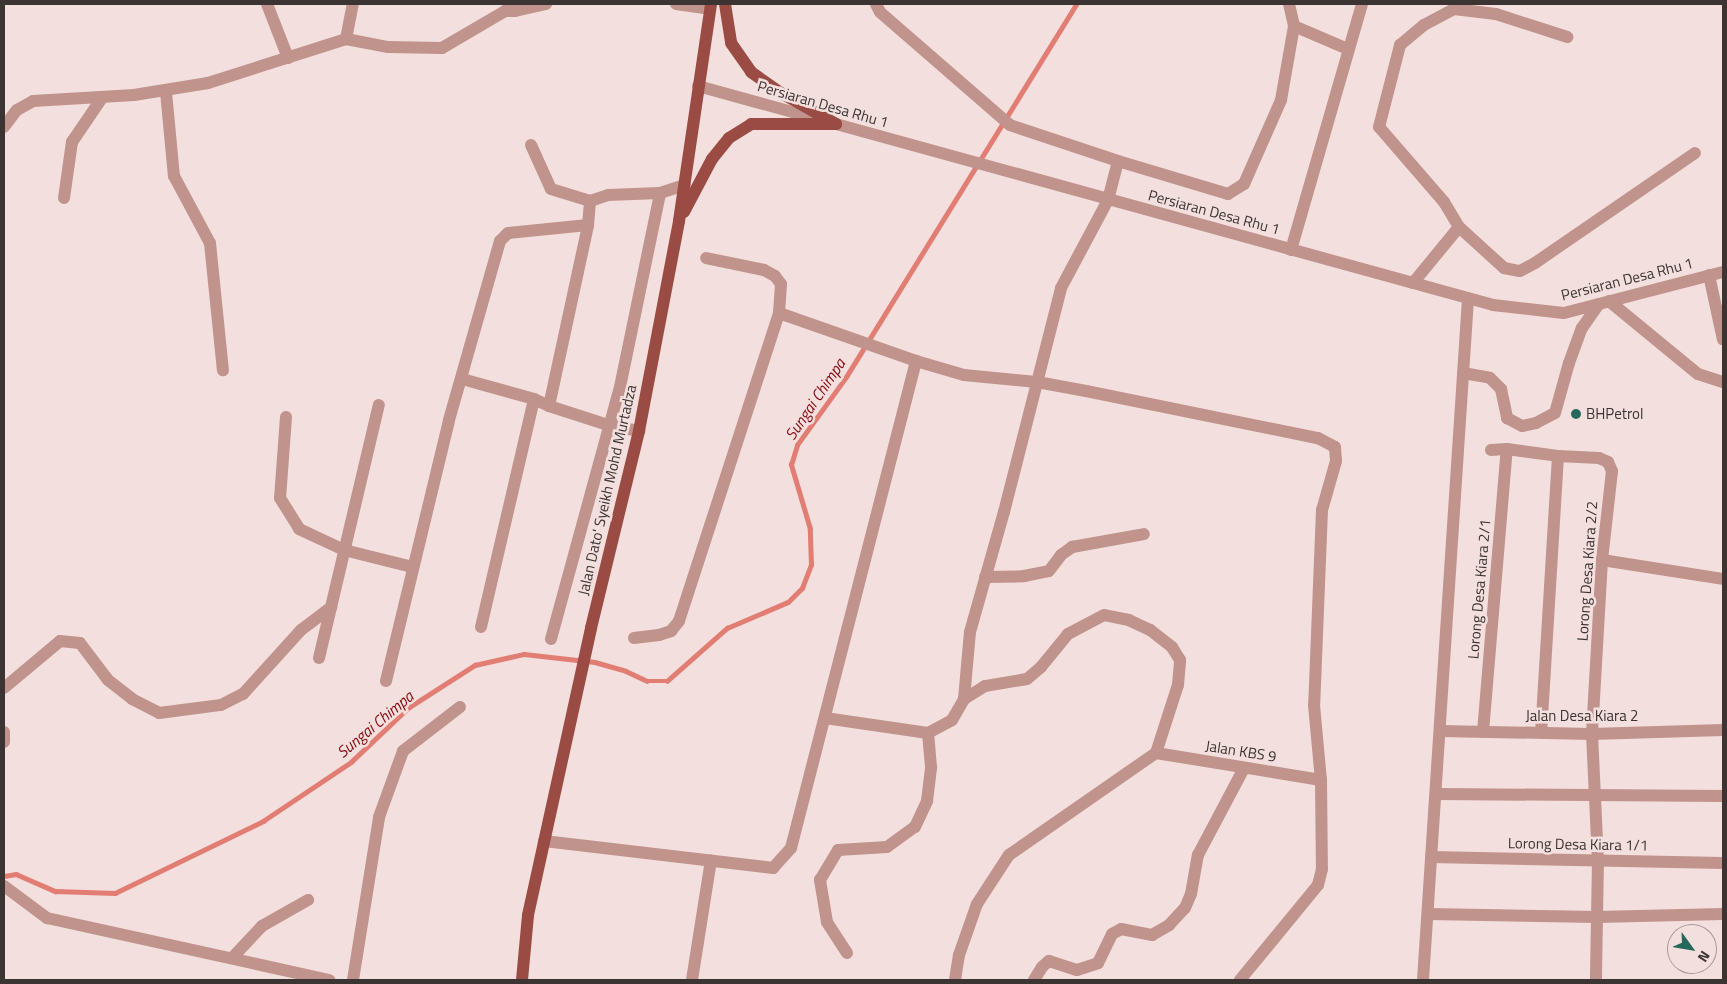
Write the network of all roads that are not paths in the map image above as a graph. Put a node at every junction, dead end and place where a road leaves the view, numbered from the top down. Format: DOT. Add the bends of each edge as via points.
graph roads {
  1 [pos="267,4"];
  2 [pos="352,4"];
  3 [pos="546,4"];
  4 [pos="676,4"];
  5 [pos="724,4"];
  6 [pos="876,4"];
  7 [pos="1289,4"];
  8 [pos="1362,4"];
  9 [pos="711,6"];
  10 [pos="510,7"];
  11 [pos="1294,26"];
  12 [pos="1567,37"];
  13 [pos="346,39"];
  14 [pos="1348,49"];
  15 [pos="288,58"];
  16 [pos="698,86"];
  17 [pos="166,92"];
  18 [pos="102,98"];
  19 [pos="836,124"];
  20 [pos="4,127"];
  21 [pos="531,145"];
  22 [pos="1695,153"];
  23 [pos="1118,161"];
  24 [pos="685,185"];
  25 [pos="660,193"];
  26 [pos="64,198"];
  27 [pos="1108,200"];
  28 [pos="590,202"];
  29 [pos="679,221"];
  30 [pos="588,225"];
  31 [pos="1459,227"];
  32 [pos="1291,250"];
  33 [pos="706,258"];
  34 [pos="1723,272"];
  35 [pos="1709,274"];
  36 [pos="1414,283"];
  37 [pos="1468,298"];
  38 [pos="1604,303"];
  39 [pos="779,313"];
  40 [pos="1723,340"];
  41 [pos="916,361"];
  42 [pos="223,370"];
  43 [pos="1463,373"];
  44 [pos="462,379"];
  45 [pos="1037,382"];
  46 [pos="1723,382"];
  47 [pos="534,399"];
  48 [pos="379,405"];
  49 [pos="549,406"];
  50 [pos="286,417"];
  51 [pos="608,425"];
  52 [pos="639,431"];
  53 [pos="1506,449"];
  54 [pos="1491,450"];
  55 [pos="1558,456"];
  56 [pos="1144,534"];
  57 [pos="344,550"];
  58 [pos="1602,560"];
  59 [pos="412,567"];
  60 [pos="985,577"];
  61 [pos="1723,579"];
  62 [pos="331,607"];
  63 [pos="481,627"];
  64 [pos="634,638"];
  65 [pos="551,639"];
  66 [pos="319,658"];
  67 [pos="6,680"];
  68 [pos="386,681"];
  69 [pos="964,699"];
  70 [pos="460,708"];
  71 [pos="825,718"];
  72 [pos="1723,730"];
  73 [pos="1440,731"];
  74 [pos="4,732"];
  75 [pos="1483,732"];
  76 [pos="1541,732"];
  77 [pos="928,733"];
  78 [pos="1592,734"];
  79 [pos="4,742"];
  80 [pos="1156,754"];
  81 [pos="1244,768"];
  82 [pos="1321,780"];
  83 [pos="1436,794"];
  84 [pos="1595,795"];
  85 [pos="1723,796"];
  86 [pos="544,841"];
  87 [pos="1432,857"];
  88 [pos="711,860"];
  89 [pos="1598,860"];
  90 [pos="1723,863"];
  91 [pos="4,886"];
  92 [pos="308,900"];
  93 [pos="1428,914"];
  94 [pos="1723,914"];
  95 [pos="1597,916"];
  96 [pos="847,953"];
  97 [pos="232,958"];
  98 [pos="330,980"];
  99 [pos="353,980"];
  100 [pos="522,980"];
  101 [pos="692,980"];
  102 [pos="955,980"];
  103 [pos="1034,980"];
  104 [pos="1240,980"];
  105 [pos="1423,980"];
  106 [pos="1596,980"];
  1 -- 15 [label="street"];
  2 -- 13 [label="street"];
  3 -- 10 [label="street"];
  4 -- 9 [label="street"];
  5 -- 19 [label="main road" via="731,43 751,72"];
  6 -- 23 [label="street" via="880,12 1018,129"];
  7 -- 11 [label="street"];
  8 -- 14 [label="street"];
  9 -- 16 [label="main road, Jalan Dato' Syeikh Mohd Murtadza"];
  10 -- 13 [label="street" via="442,48 388,47"];
  11 -- 14 [label="street"];
  11 -- 23 [label="street" via="1281,100 1244,184 1228,194"];
  12 -- 31 [label="street" via="1496,14 1454,9 1424,25 1400,45 1379,126 1444,202"];
  13 -- 15 [label="street"];
  14 -- 32 [label="street"];
  15 -- 17 [label="street" via="208,83"];
  16 -- 19 [label="street, Persiaran Desa Rhu 1"];
  16 -- 24 [label="main road, Jalan Dato' Syeikh Mohd Murtadza"];
  17 -- 18 [label="street"];
  17 -- 42 [label="street" via="174,176 210,243"];
  18 -- 20 [label="street" via="33,101 17,110"];
  18 -- 26 [label="street" via="72,142"];
  19 -- 27 [label="street, Persiaran Desa Rhu 1"];
  19 -- 29 [label="main road" via="751,124 729,138 712,159"];
  21 -- 28 [label="street" via="551,189"];
  22 -- 31 [label="street" via="1520,271 1504,268"];
  23 -- 27 [label="street"];
  24 -- 25 [label="street"];
  24 -- 29 [label="main road, Jalan Dato' Syeikh Mohd Murtadza"];
  25 -- 28 [label="street" via="608,195"];
  25 -- 51 [label="street" via="620,387"];
  27 -- 32 [label="street, Persiaran Desa Rhu 1"];
  27 -- 45 [label="street" via="1061,288"];
  28 -- 30 [label="street"];
  29 -- 52 [label="main road, Jalan Dato' Syeikh Mohd Murtadza"];
  30 -- 44 [label="street" via="508,233 500,241"];
  30 -- 49 [label="street"];
  31 -- 36 [label="street"];
  32 -- 36 [label="street, Persiaran Desa Rhu 1"];
  33 -- 39 [label="street" via="764,270 775,276 781,284"];
  34 -- 35 [label="street, Persiaran Desa Rhu 1"];
  35 -- 38 [label="street, Persiaran Desa Rhu 1"];
  35 -- 40 [label="street"];
  36 -- 37 [label="street, Persiaran Desa Rhu 1"];
  37 -- 38 [label="street, Persiaran Desa Rhu 1" via="1494,305 1564,313"];
  37 -- 43 [label="street"];
  38 -- 43 [label="street" via="1582,328 1556,413 1536,423 1522,426 1507,418 1501,388 1490,378"];
  38 -- 46 [label="street" via="1698,374"];
  39 -- 41 [label="street"];
  39 -- 64 [label="street" via="679,621 671,631 659,636"];
  41 -- 45 [label="street" via="964,375"];
  41 -- 71 [label="street"];
  43 -- 73 [label="street"];
  44 -- 47 [label="street"];
  44 -- 59 [label="street"];
  45 -- 60 [label="street"];
  45 -- 82 [label="street" via="1318,438 1335,447 1336,460 1322,510 1314,706"];
  47 -- 49 [label="street"];
  47 -- 63 [label="street"];
  48 -- 57 [label="street"];
  49 -- 51 [label="street"];
  50 -- 57 [label="street" via="280,498 299,529"];
  51 -- 52 [label="street"];
  51 -- 65 [label="street"];
  52 -- 86 [label="main road, Jalan Dato' Syeikh Mohd Murtadza"];
  53 -- 54 [label="street, Lorong Desa Kiara 2/2"];
  53 -- 55 [label="street, Lorong Desa Kiara 2/2"];
  53 -- 75 [label="street, Lorong Desa Kiara 2/1"];
  55 -- 58 [label="street, Lorong Desa Kiara 2/2" via="1600,458 1608,462 1612,471"];
  55 -- 76 [label="street"];
  56 -- 60 [label="street" via="1072,547 1060,555 1049,571 1024,576"];
  57 -- 59 [label="street"];
  57 -- 62 [label="street"];
  58 -- 61 [label="street"];
  58 -- 78 [label="street, Lorong Desa Kiara 2/2"];
  59 -- 68 [label="street"];
  60 -- 69 [label="street" via="970,632"];
  62 -- 66 [label="street"];
  62 -- 67 [label="street" via="301,630 242,694 221,705 159,712 108,680 80,643 60,641"];
  69 -- 77 [label="street" via="952,720"];
  69 -- 80 [label="street" via="985,686 1027,679 1068,634 1085,623 1104,615 1129,620 1150,630 1172,647 1180,660 1178,685"];
  70 -- 99 [label="street" via="403,751 379,817"];
  71 -- 77 [label="street"];
  71 -- 88 [label="street" via="792,848 773,868"];
  72 -- 78 [label="street, Jalan Desa Kiara 2"];
  73 -- 75 [label="street, Jalan Desa Kiara 2"];
  73 -- 83 [label="street"];
  74 -- 79 [label="street"];
  75 -- 76 [label="street, Jalan Desa Kiara 2"];
  76 -- 78 [label="street, Jalan Desa Kiara 2"];
  77 -- 96 [label="street" via="931,767 926,801 915,827 887,847 838,850 820,880 827,922"];
  78 -- 84 [label="street, Lorong Desa Kiara 2/2"];
  80 -- 81 [label="street, Jalan KBS 9"];
  80 -- 102 [label="street" via="1009,855 977,904 958,955"];
  81 -- 82 [label="street, Jalan KBS 9"];
  81 -- 103 [label="street" via="1198,855 1192,894 1170,925 1152,935 1122,929 1112,934 1098,962 1077,970 1049,961"];
  82 -- 104 [label="street" via="1322,869 1318,885"];
  83 -- 84 [label="street"];
  83 -- 87 [label="street"];
  84 -- 85 [label="street"];
  84 -- 89 [label="street, Lorong Desa Kiara 2/2"];
  86 -- 88 [label="street"];
  86 -- 100 [label="main road, Jalan Dato' Syeikh Mohd Murtadza" via="528,915"];
  87 -- 89 [label="street, Lorong Desa Kiara 1/1"];
  87 -- 93 [label="street"];
  88 -- 101 [label="street"];
  89 -- 90 [label="street, Lorong Desa Kiara 1/1"];
  89 -- 95 [label="street, Lorong Desa Kiara 2/2"];
  91 -- 97 [label="street" via="48,918"];
  92 -- 97 [label="street" via="262,926"];
  93 -- 95 [label="street"];
  93 -- 105 [label="street"];
  94 -- 95 [label="street"];
  95 -- 106 [label="street, Lorong Desa Kiara 2/2"];
  97 -- 98 [label="street"];
}
